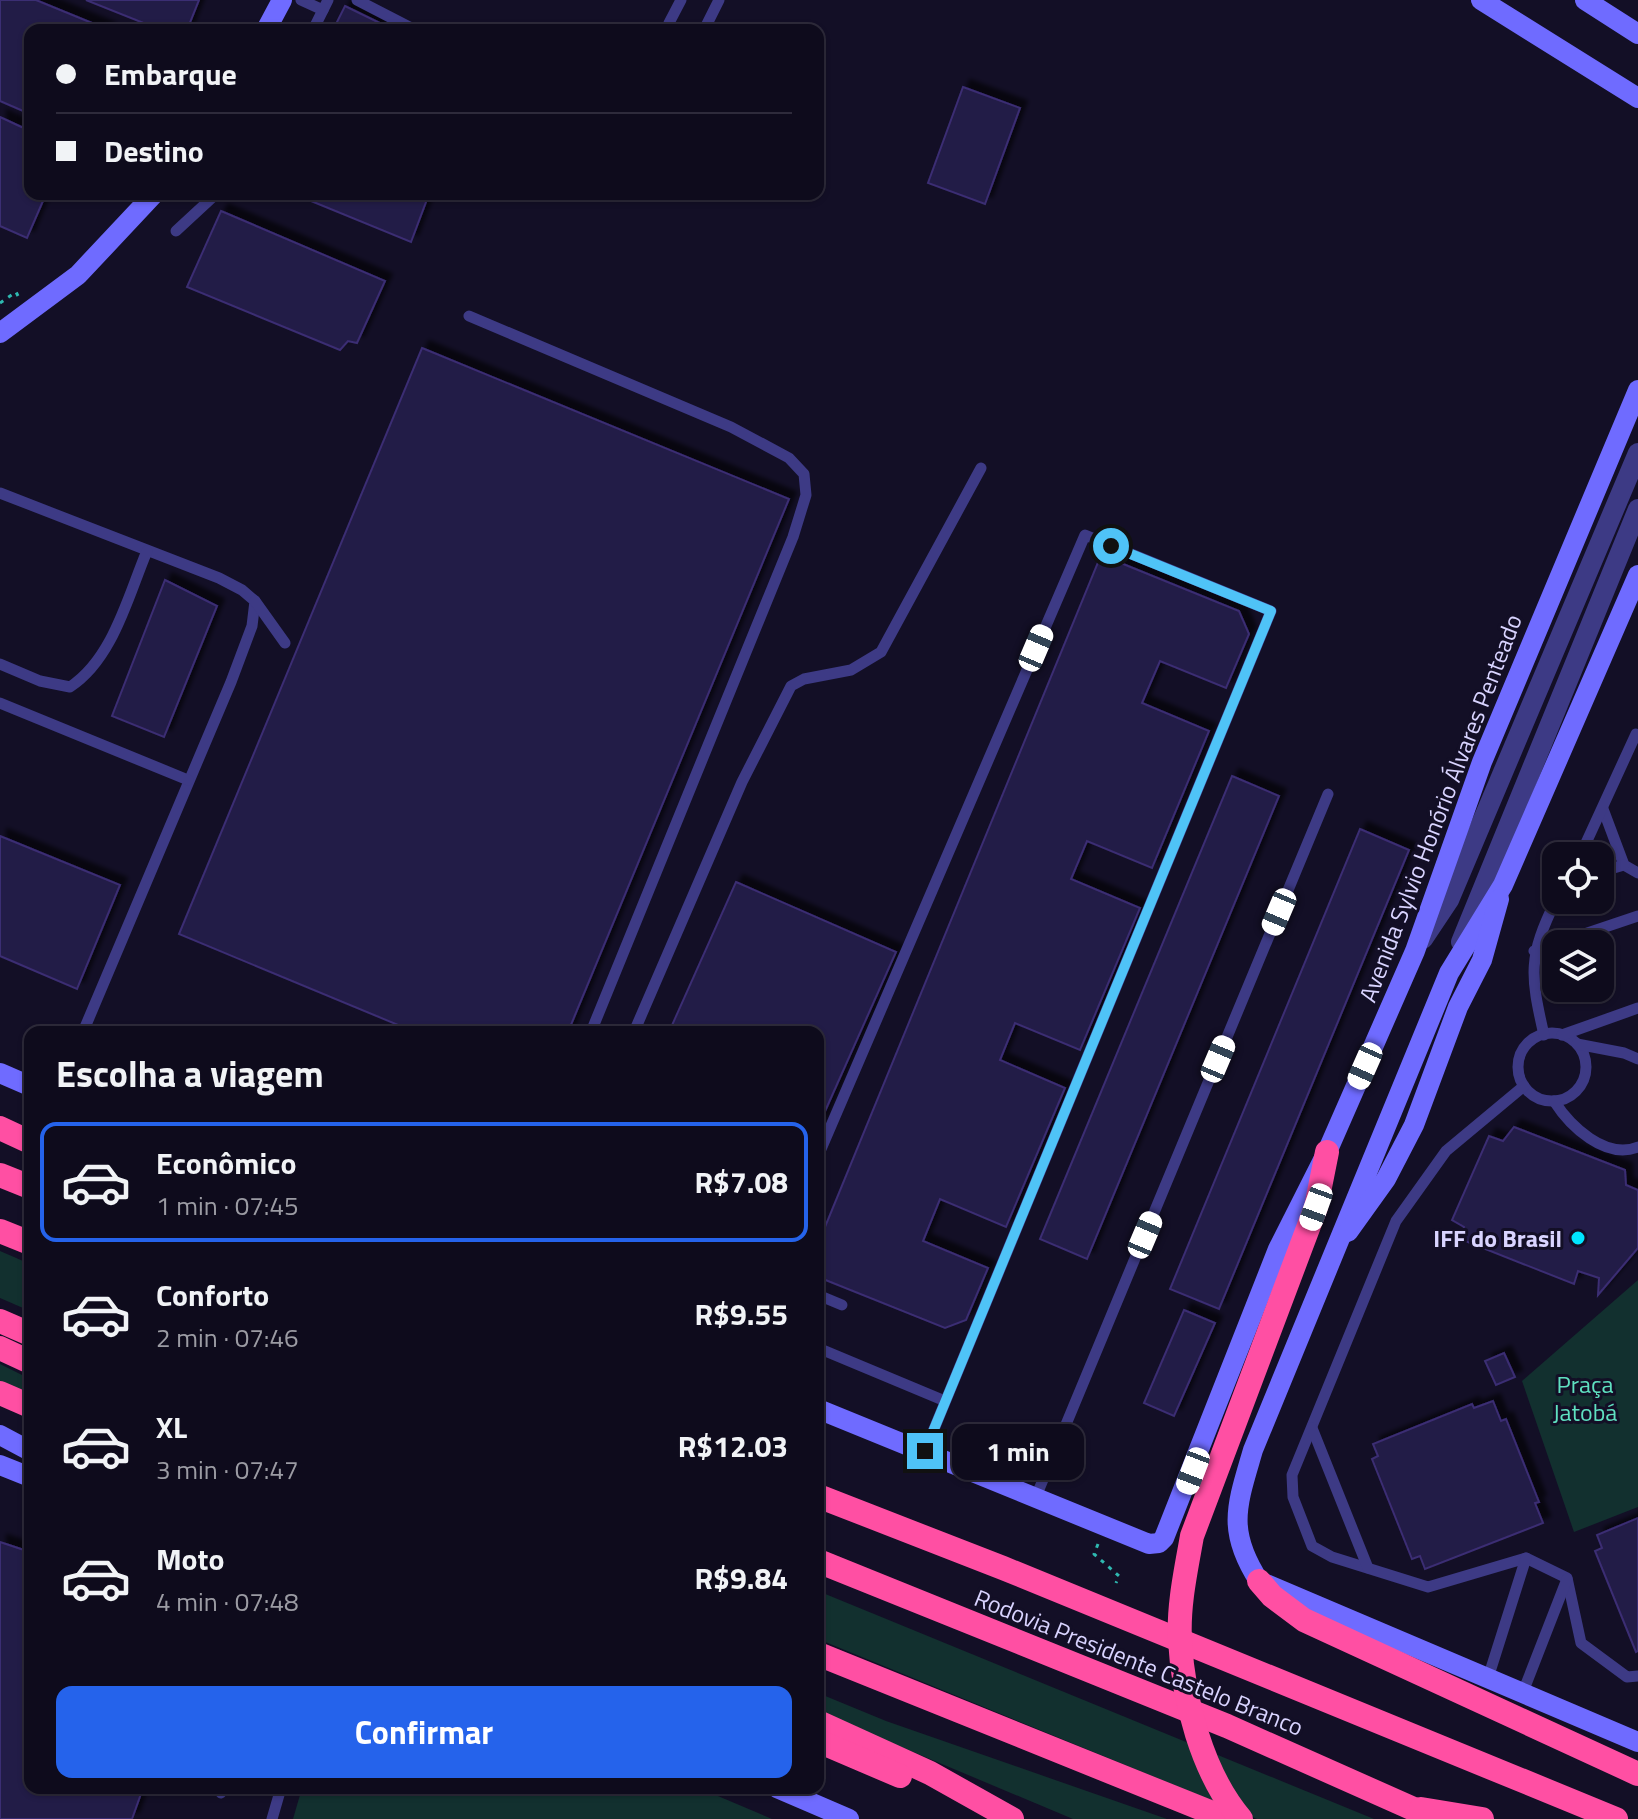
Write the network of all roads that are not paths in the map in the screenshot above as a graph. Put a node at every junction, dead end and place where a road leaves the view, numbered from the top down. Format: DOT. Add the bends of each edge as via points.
graph roads {
  1 [pos="282,0"];
  2 [pos="301,0"];
  3 [pos="357,0"];
  4 [pos="681,0"];
  5 [pos="719,0"];
  6 [pos="1481,0"];
  7 [pos="1585,0"];
  8 [pos="326,5"];
  9 [pos="669,23"];
  10 [pos="269,24"];
  11 [pos="316,24"];
  12 [pos="403,24"];
  13 [pos="707,24"];
  14 [pos="1638,34"];
  15 [pos="1638,98"];
  16 [pos="148,200"];
  17 [pos="210,200"];
  18 [pos="176,231"];
  19 [pos="469,316"];
  20 [pos="0,333"];
  21 [pos="1638,390"];
  22 [pos="1638,453"];
  23 [pos="981,468"];
  24 [pos="0,493"];
  25 [pos="1638,509"];
  26 [pos="147,551"];
  27 [pos="1638,575"];
  28 [pos="255,601"];
  29 [pos="285,643"];
  30 [pos="0,664"];
  31 [pos="0,703"];
  32 [pos="1636,734"];
  33 [pos="188,780"];
  34 [pos="1328,794"];
  35 [pos="1603,809"];
  36 [pos="1587,842"];
  37 [pos="1624,865"];
  38 [pos="1614,868"];
  39 [pos="1638,873"];
  40 [pos="1503,885"];
  41 [pos="1550,914"];
  42 [pos="1638,916"];
  43 [pos="1415,951"];
  44 [pos="1534,951"];
  45 [pos="1449,973"];
  46 [pos="1638,1008"];
  47 [pos="86,1026"];
  48 [pos="593,1026"];
  49 [pos="637,1026"];
  50 [pos="1544,1035"];
  51 [pos="1562,1035"];
  52 [pos="1577,1044"];
  53 [pos="1638,1059"];
  54 [pos="0,1073"];
  55 [pos="24,1083"];
  56 [pos="1524,1086"];
  57 [pos="1554,1101"];
  58 [pos="0,1128"];
  59 [pos="24,1139"];
  60 [pos="824,1142"];
  61 [pos="1638,1147"];
  62 [pos="1327,1152"];
  63 [pos="0,1175"];
  64 [pos="24,1185"];
  65 [pos="0,1231"];
  66 [pos="24,1241"];
  67 [pos="1329,1258"];
  68 [pos="824,1298"];
  69 [pos="842,1305"];
  70 [pos="0,1321"];
  71 [pos="24,1331"];
  72 [pos="0,1348"];
  73 [pos="824,1351"];
  74 [pos="24,1359"];
  75 [pos="0,1393"];
  76 [pos="945,1401"];
  77 [pos="24,1403"];
  78 [pos="824,1411"];
  79 [pos="1312,1428"];
  80 [pos="0,1435"];
  81 [pos="24,1448"];
  82 [pos="925,1451"];
  83 [pos="0,1465"];
  84 [pos="24,1475"];
  85 [pos="824,1498"];
  86 [pos="1035,1499"];
  87 [pos="1526,1558"];
  88 [pos="824,1563"];
  89 [pos="1368,1568"];
  90 [pos="1567,1578"];
  91 [pos="1259,1581"];
  92 [pos="824,1656"];
  93 [pos="1638,1676"];
  94 [pos="1488,1678"];
  95 [pos="1523,1692"];
  96 [pos="824,1725"];
  97 [pos="1638,1742"];
  98 [pos="824,1744"];
  99 [pos="1638,1774"];
  100 [pos="279,1794"];
  101 [pos="791,1794"];
  102 [pos="1409,1808"];
  103 [pos="272,1819"];
  104 [pos="849,1819"];
  105 [pos="1001,1819"];
  106 [pos="1012,1819"];
  107 [pos="1227,1819"];
  108 [pos="1241,1819"];
  109 [pos="1436,1819"];
  110 [pos="1482,1819"];
  111 [pos="1616,1819"];
  1 -- 10 [label="street"];
  2 -- 8 [label="lane"];
  3 -- 12 [label="lane"];
  4 -- 9 [label="lane"];
  5 -- 13 [label="lane"];
  6 -- 15 [label="street"];
  7 -- 14 [label="street"];
  8 -- 11 [label="lane"];
  16 -- 20 [label="street" via="78,275"];
  17 -- 18 [label="lane"];
  19 -- 48 [label="lane" via="731,427 789,458 804,474 806,495 793,537"];
  21 -- 43 [label="street, Avenida Sylvio Honório Álvares Penteado" via="1482,762"];
  22 -- 43 [label="street" via="1449,900"];
  23 -- 49 [label="lane" via="881,652 851,670 791,686 742,782"];
  24 -- 26 [label="lane"];
  25 -- 45 [label="street"];
  26 -- 28 [label="lane" via="219,578"];
  26 -- 30 [label="lane" via="116,625 87,676 70,687"];
  27 -- 40 [label="street"];
  28 -- 29 [label="lane"];
  28 -- 33 [label="lane" via="249,635"];
  31 -- 33 [label="lane"];
  32 -- 35 [label="lane"];
  33 -- 47 [label="lane"];
  34 -- 86 [label="lane"];
  35 -- 36 [label="lane"];
  35 -- 37 [label="lane"];
  37 -- 38 [label="lane"];
  37 -- 39 [label="lane"];
  40 -- 45 [label="street"];
  40 -- 67 [label="street" via="1482,960 1458,1007 1414,1125 1386,1179"];
  41 -- 44 [label="lane"];
  42 -- 44 [label="lane"];
  43 -- 62 [label="street, Avenida Sylvio Honório Álvares Penteado"];
  44 -- 50 [label="lane" via="1532,980"];
  45 -- 67 [label="street"];
  46 -- 51 [label="lane"];
  50 -- 51 [label="lane"];
  50 -- 56 [label="lane" via="1521,1054"];
  51 -- 52 [label="lane"];
  52 -- 53 [label="lane"];
  52 -- 57 [label="lane" via="1586,1064 1581,1085"];
  54 -- 55 [label="street"];
  56 -- 57 [label="lane" via="1542,1100"];
  56 -- 79 [label="lane" via="1446,1151 1396,1221"];
  57 -- 61 [label="lane" via="1569,1126 1593,1140 1627,1151"];
  58 -- 59 [label="highway"];
  60 -- 76 [label="lane" via="1085,535 1271,611"];
  62 -- 86 [label="street, Avenida Sylvio Honório Álvares Penteado" via="1278,1249 1164,1538 1149,1544"];
  62 -- 108 [label="highway" via="1316,1207 1192,1536 1184,1579 1180,1639 1188,1696 1205,1755"];
  63 -- 64 [label="highway"];
  65 -- 66 [label="highway"];
  67 -- 91 [label="street" via="1237,1502 1240,1548"];
  68 -- 69 [label="lane"];
  70 -- 71 [label="highway"];
  72 -- 74 [label="highway"];
  73 -- 76 [label="lane"];
  75 -- 77 [label="highway"];
  76 -- 82 [label="lane"];
  78 -- 82 [label="street"];
  79 -- 89 [label="lane"];
  79 -- 89 [label="lane" via="1292,1475 1293,1497 1312,1546"];
  80 -- 81 [label="street"];
  82 -- 86 [label="street"];
  83 -- 84 [label="street"];
  85 -- 111 [label="highway"];
  87 -- 89 [label="lane" via="1428,1587"];
  87 -- 90 [label="lane"];
  87 -- 94 [label="lane"];
  88 -- 102 [label="highway, Rodovia Presidente Castelo Branco" via="1227,1726"];
  90 -- 93 [label="lane" via="1581,1643 1627,1677"];
  90 -- 95 [label="lane"];
  91 -- 94 [label="street"];
  91 -- 99 [label="highway" via="1304,1620"];
  92 -- 107 [label="highway"];
  94 -- 95 [label="street"];
  95 -- 97 [label="street"];
  96 -- 106 [label="highway" via="930,1773"];
  98 -- 105 [label="highway"];
  100 -- 103 [label="lane"];
  101 -- 104 [label="street"];
  102 -- 109 [label="highway, Rodovia Presidente Castelo Branco"];
  102 -- 110 [label="highway"];
}
